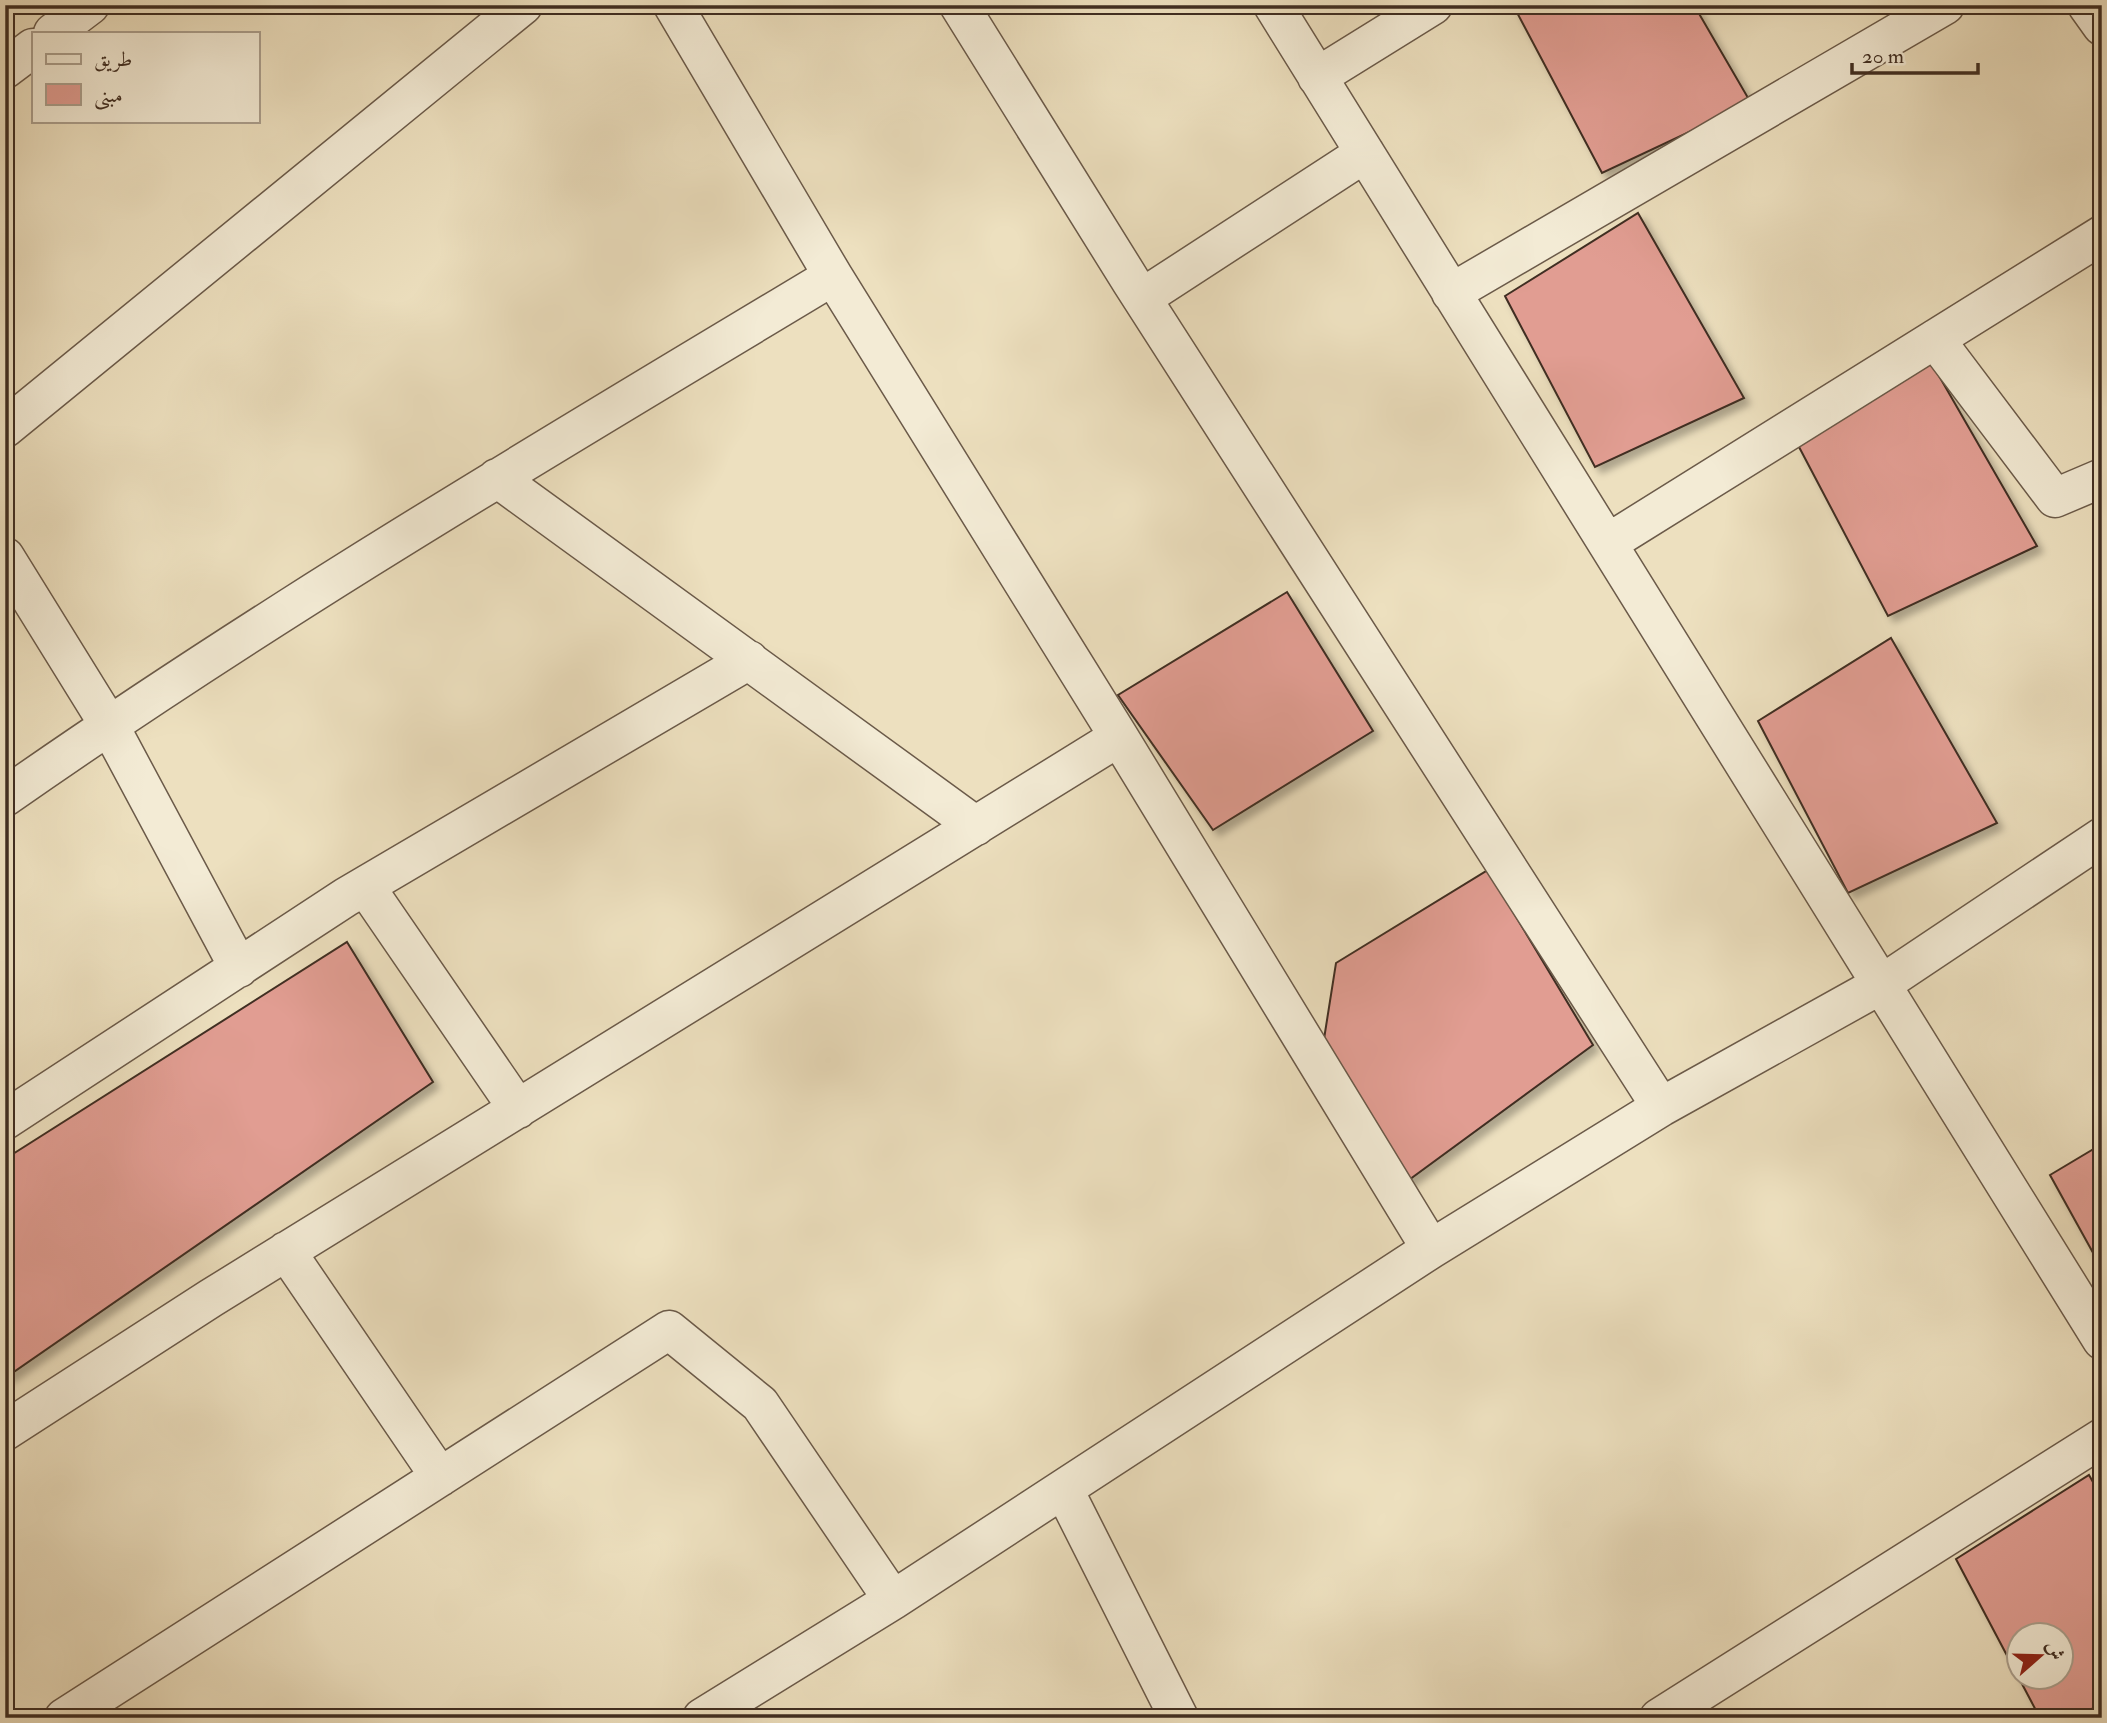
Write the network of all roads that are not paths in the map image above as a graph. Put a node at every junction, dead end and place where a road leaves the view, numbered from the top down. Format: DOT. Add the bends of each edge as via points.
graph roads {
  1 [pos="90,5"];
  2 [pos="523,5"];
  3 [pos="673,5"];
  4 [pos="959,5"];
  5 [pos="1273,5"];
  6 [pos="1433,5"];
  7 [pos="1945,5"];
  8 [pos="2087,5"];
  9 [pos="2102,26"];
  10 [pos="54,32"];
  11 [pos="32,49"];
  12 [pos="5,69"];
  13 [pos="1317,77"];
  14 [pos="1365,153"];
  15 [pos="2102,235"];
  16 [pos="833,276"];
  17 [pos="1451,293"];
  18 [pos="1142,298"];
  19 [pos="1935,339"];
  20 [pos="5,428"];
  21 [pos="497,478"];
  22 [pos="2102,478"];
  23 [pos="1608,543"];
  24 [pos="5,557"];
  25 [pos="749,660"];
  26 [pos="108,724"];
  27 [pos="1119,737"];
  28 [pos="5,797"];
  29 [pos="976,826"];
  30 [pos="2102,837"];
  31 [pos="365,886"];
  32 [pos="239,968"];
  33 [pos="1882,984"];
  34 [pos="1661,1107"];
  35 [pos="518,1109"];
  36 [pos="5,1120"];
  37 [pos="1431,1250"];
  38 [pos="286,1251"];
  39 [pos="2102,1339"];
  40 [pos="5,1431"];
  41 [pos="2102,1437"];
  42 [pos="440,1477"];
  43 [pos="1064,1490"];
  44 [pos="893,1600"];
  45 [pos="64,1718"];
  46 [pos="702,1718"];
  47 [pos="1179,1718"];
  48 [pos="1659,1718"];
  1 -- 10 [label="street"];
  2 -- 20 [label="street"];
  3 -- 16 [label="street"];
  4 -- 18 [label="street"];
  5 -- 13 [label="street"];
  6 -- 13 [label="street"];
  7 -- 17 [label="street"];
  8 -- 9 [label="street"];
  11 -- 12 [label="street"];
  13 -- 14 [label="street"];
  14 -- 17 [label="street"];
  14 -- 18 [label="street"];
  15 -- 19 [label="street"];
  16 -- 21 [label="street"];
  16 -- 27 [label="street"];
  17 -- 23 [label="street"];
  18 -- 34 [label="street"];
  19 -- 22 [label="street" via="2055,498"];
  19 -- 23 [label="street"];
  21 -- 25 [label="street"];
  21 -- 26 [label="street"];
  23 -- 33 [label="street"];
  24 -- 26 [label="street"];
  25 -- 29 [label="street"];
  25 -- 31 [label="street"];
  26 -- 28 [label="street"];
  26 -- 32 [label="street"];
  27 -- 29 [label="street"];
  27 -- 37 [label="street"];
  29 -- 35 [label="street"];
  30 -- 33 [label="street"];
  31 -- 32 [label="street"];
  31 -- 35 [label="street"];
  32 -- 36 [label="street"];
  33 -- 34 [label="street"];
  33 -- 39 [label="street"];
  34 -- 37 [label="street"];
  35 -- 38 [label="street"];
  37 -- 43 [label="street"];
  38 -- 40 [label="street"];
  38 -- 42 [label="street"];
  41 -- 48 [label="street"];
  42 -- 44 [label="street" via="669,1331 760,1404"];
  42 -- 45 [label="street"];
  43 -- 44 [label="street"];
  43 -- 47 [label="street"];
  44 -- 46 [label="street"];
}
